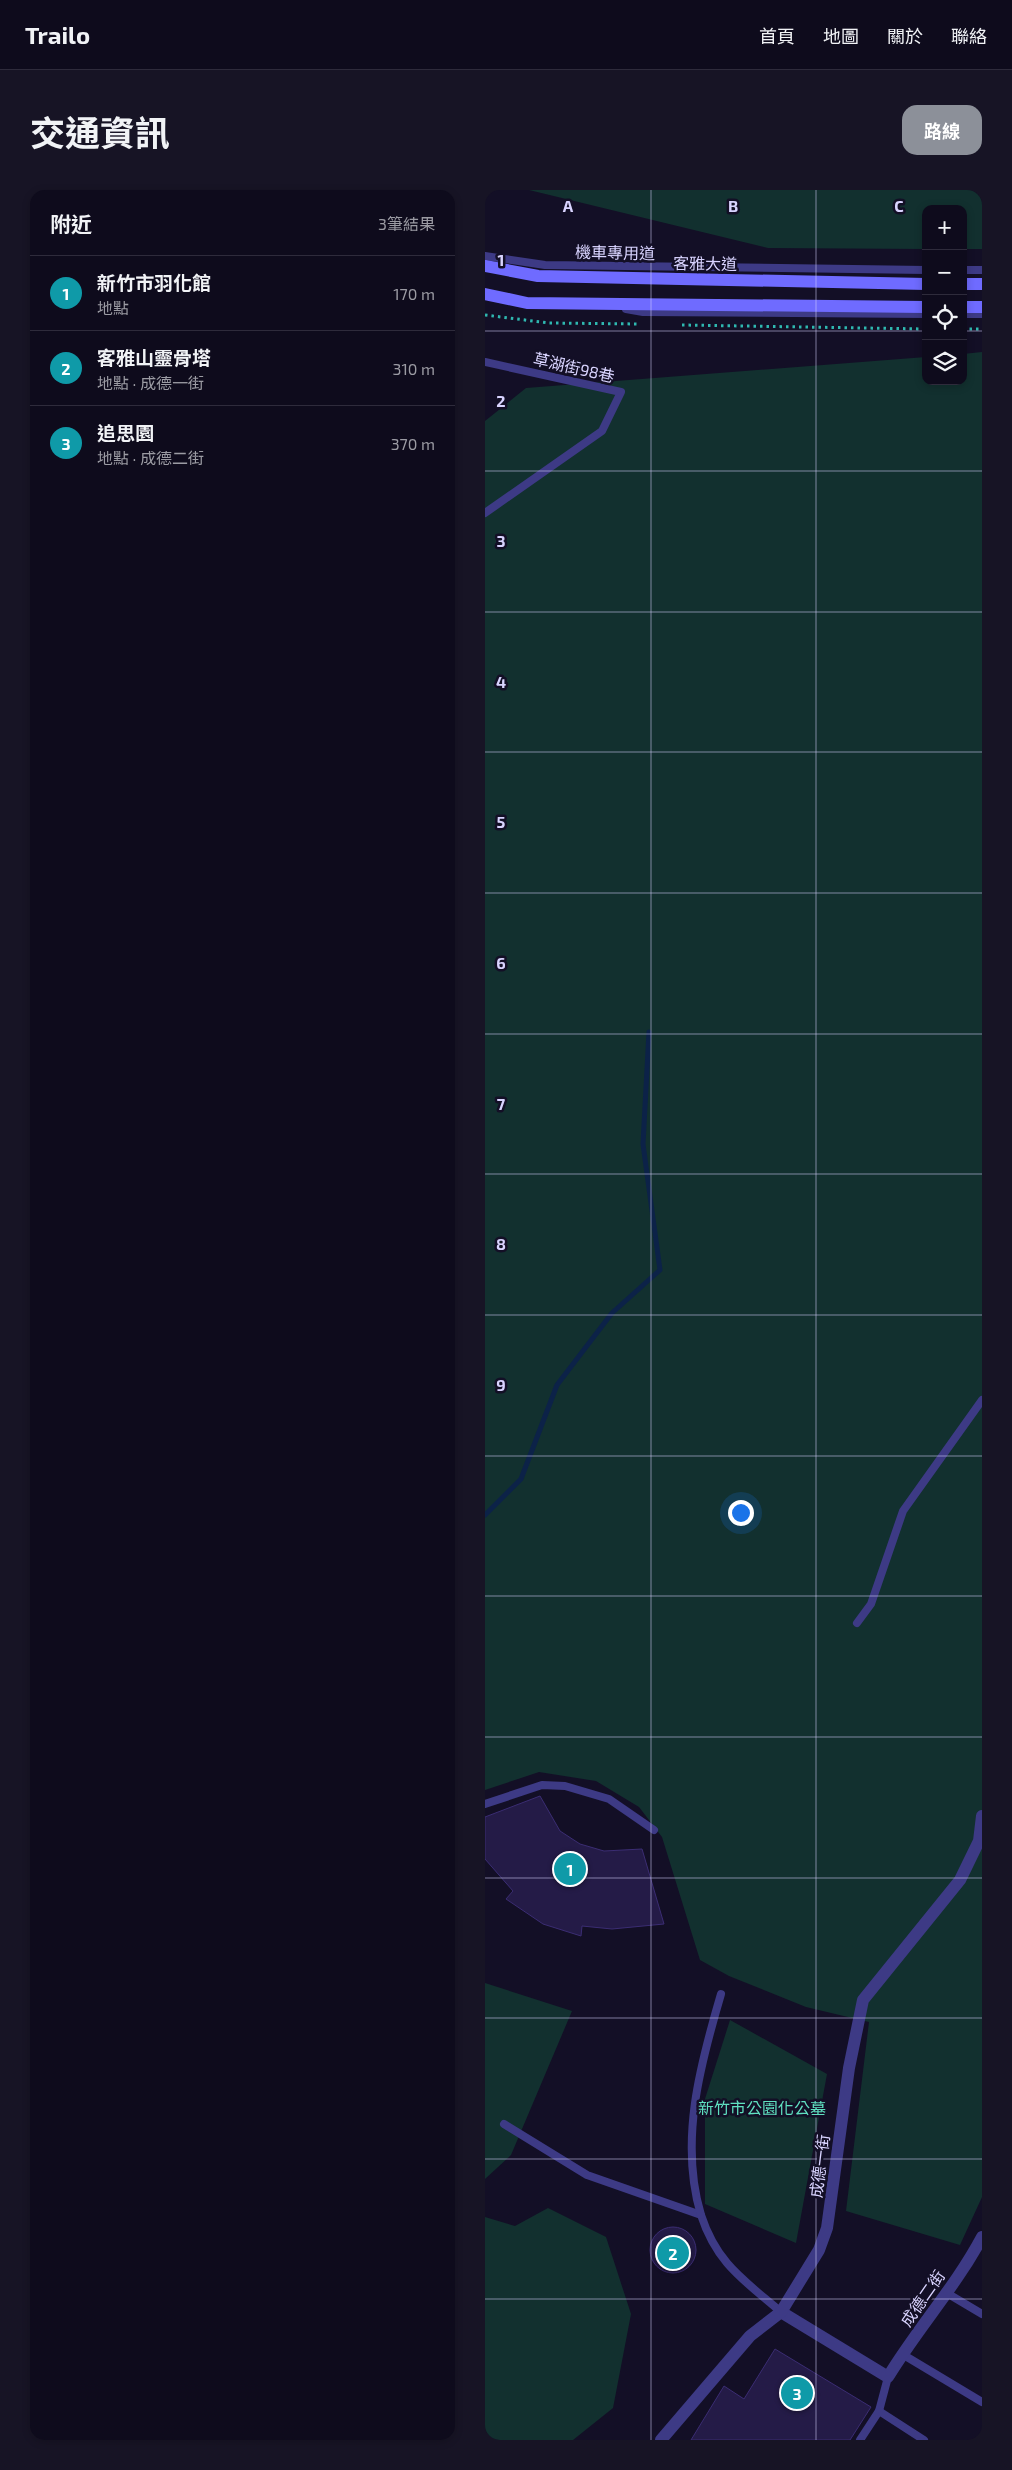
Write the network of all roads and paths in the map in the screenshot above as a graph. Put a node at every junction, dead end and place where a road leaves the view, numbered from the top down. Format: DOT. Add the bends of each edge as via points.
graph roads {
  1 [pos="485,256"];
  2 [pos="485,266"];
  3 [pos="922,270"];
  4 [pos="967,270"];
  5 [pos="982,270"];
  6 [pos="922,284"];
  7 [pos="967,284"];
  8 [pos="982,284"];
  9 [pos="485,294"];
  10 [pos="610,305"];
  11 [pos="922,307"];
  12 [pos="967,307"];
  13 [pos="982,307"];
  14 [pos="922,314"];
  15 [pos="967,314"];
  16 [pos="982,314"];
  17 [pos="485,315"];
  18 [pos="643,324"];
  19 [pos="681,325"];
  20 [pos="982,328"];
  21 [pos="922,329"];
  22 [pos="967,329"];
  23 [pos="485,362"];
  24 [pos="485,513"];
  25 [pos="982,1400"];
  26 [pos="857,1623"];
  27 [pos="485,1804"];
  28 [pos="982,1816"];
  29 [pos="654,1830"];
  30 [pos="721,1994"];
  31 [pos="504,2124"];
  32 [pos="701,2215"];
  33 [pos="982,2237"];
  34 [pos="945,2292"];
  35 [pos="781,2312"];
  36 [pos="982,2314"];
  37 [pos="902,2354"];
  38 [pos="889,2377"];
  39 [pos="982,2402"];
  40 [pos="879,2411"];
  41 [pos="661,2440"];
  42 [pos="860,2440"];
  43 [pos="924,2440"];
  1 -- 3 [label="lane, 機車專用道" via="545,265"];
  2 -- 6 [label="street, 客雅大道" via="538,276"];
  4 -- 5 [label="lane"];
  7 -- 8 [label="street"];
  9 -- 10 [label="street" via="527,304"];
  10 -- 11 [label="street"];
  10 -- 14 [label="lane" via="643,312"];
  12 -- 13 [label="street"];
  15 -- 16 [label="lane"];
  17 -- 18 [label="path" via="549,323"];
  19 -- 21 [label="path"];
  20 -- 22 [label="path"];
  23 -- 24 [label="lane, 草湖街98巷" via="621,392 602,430"];
  25 -- 26 [label="lane" via="903,1511 871,1604"];
  27 -- 29 [label="lane" via="542,1785 565,1786 609,1799"];
  28 -- 35 [label="street, 成德一街" via="979,1841 960,1880 863,2000 849,2068 825,2239"];
  30 -- 32 [label="lane" via="696,2090 693,2114 693,2189"];
  31 -- 32 [label="lane" via="587,2175"];
  32 -- 35 [label="lane" via="708,2238 722,2260"];
  33 -- 34 [label="street, 成德二街" via="971,2258"];
  34 -- 36 [label="lane"];
  34 -- 37 [label="street, 成德二街"];
  35 -- 38 [label="street"];
  35 -- 41 [label="street, 成德一街" via="750,2336"];
  37 -- 38 [label="street, 成德二街"];
  37 -- 39 [label="lane"];
  38 -- 40 [label="lane, 成德二街"];
  40 -- 42 [label="lane, 成德二街"];
  40 -- 43 [label="lane"];
}
